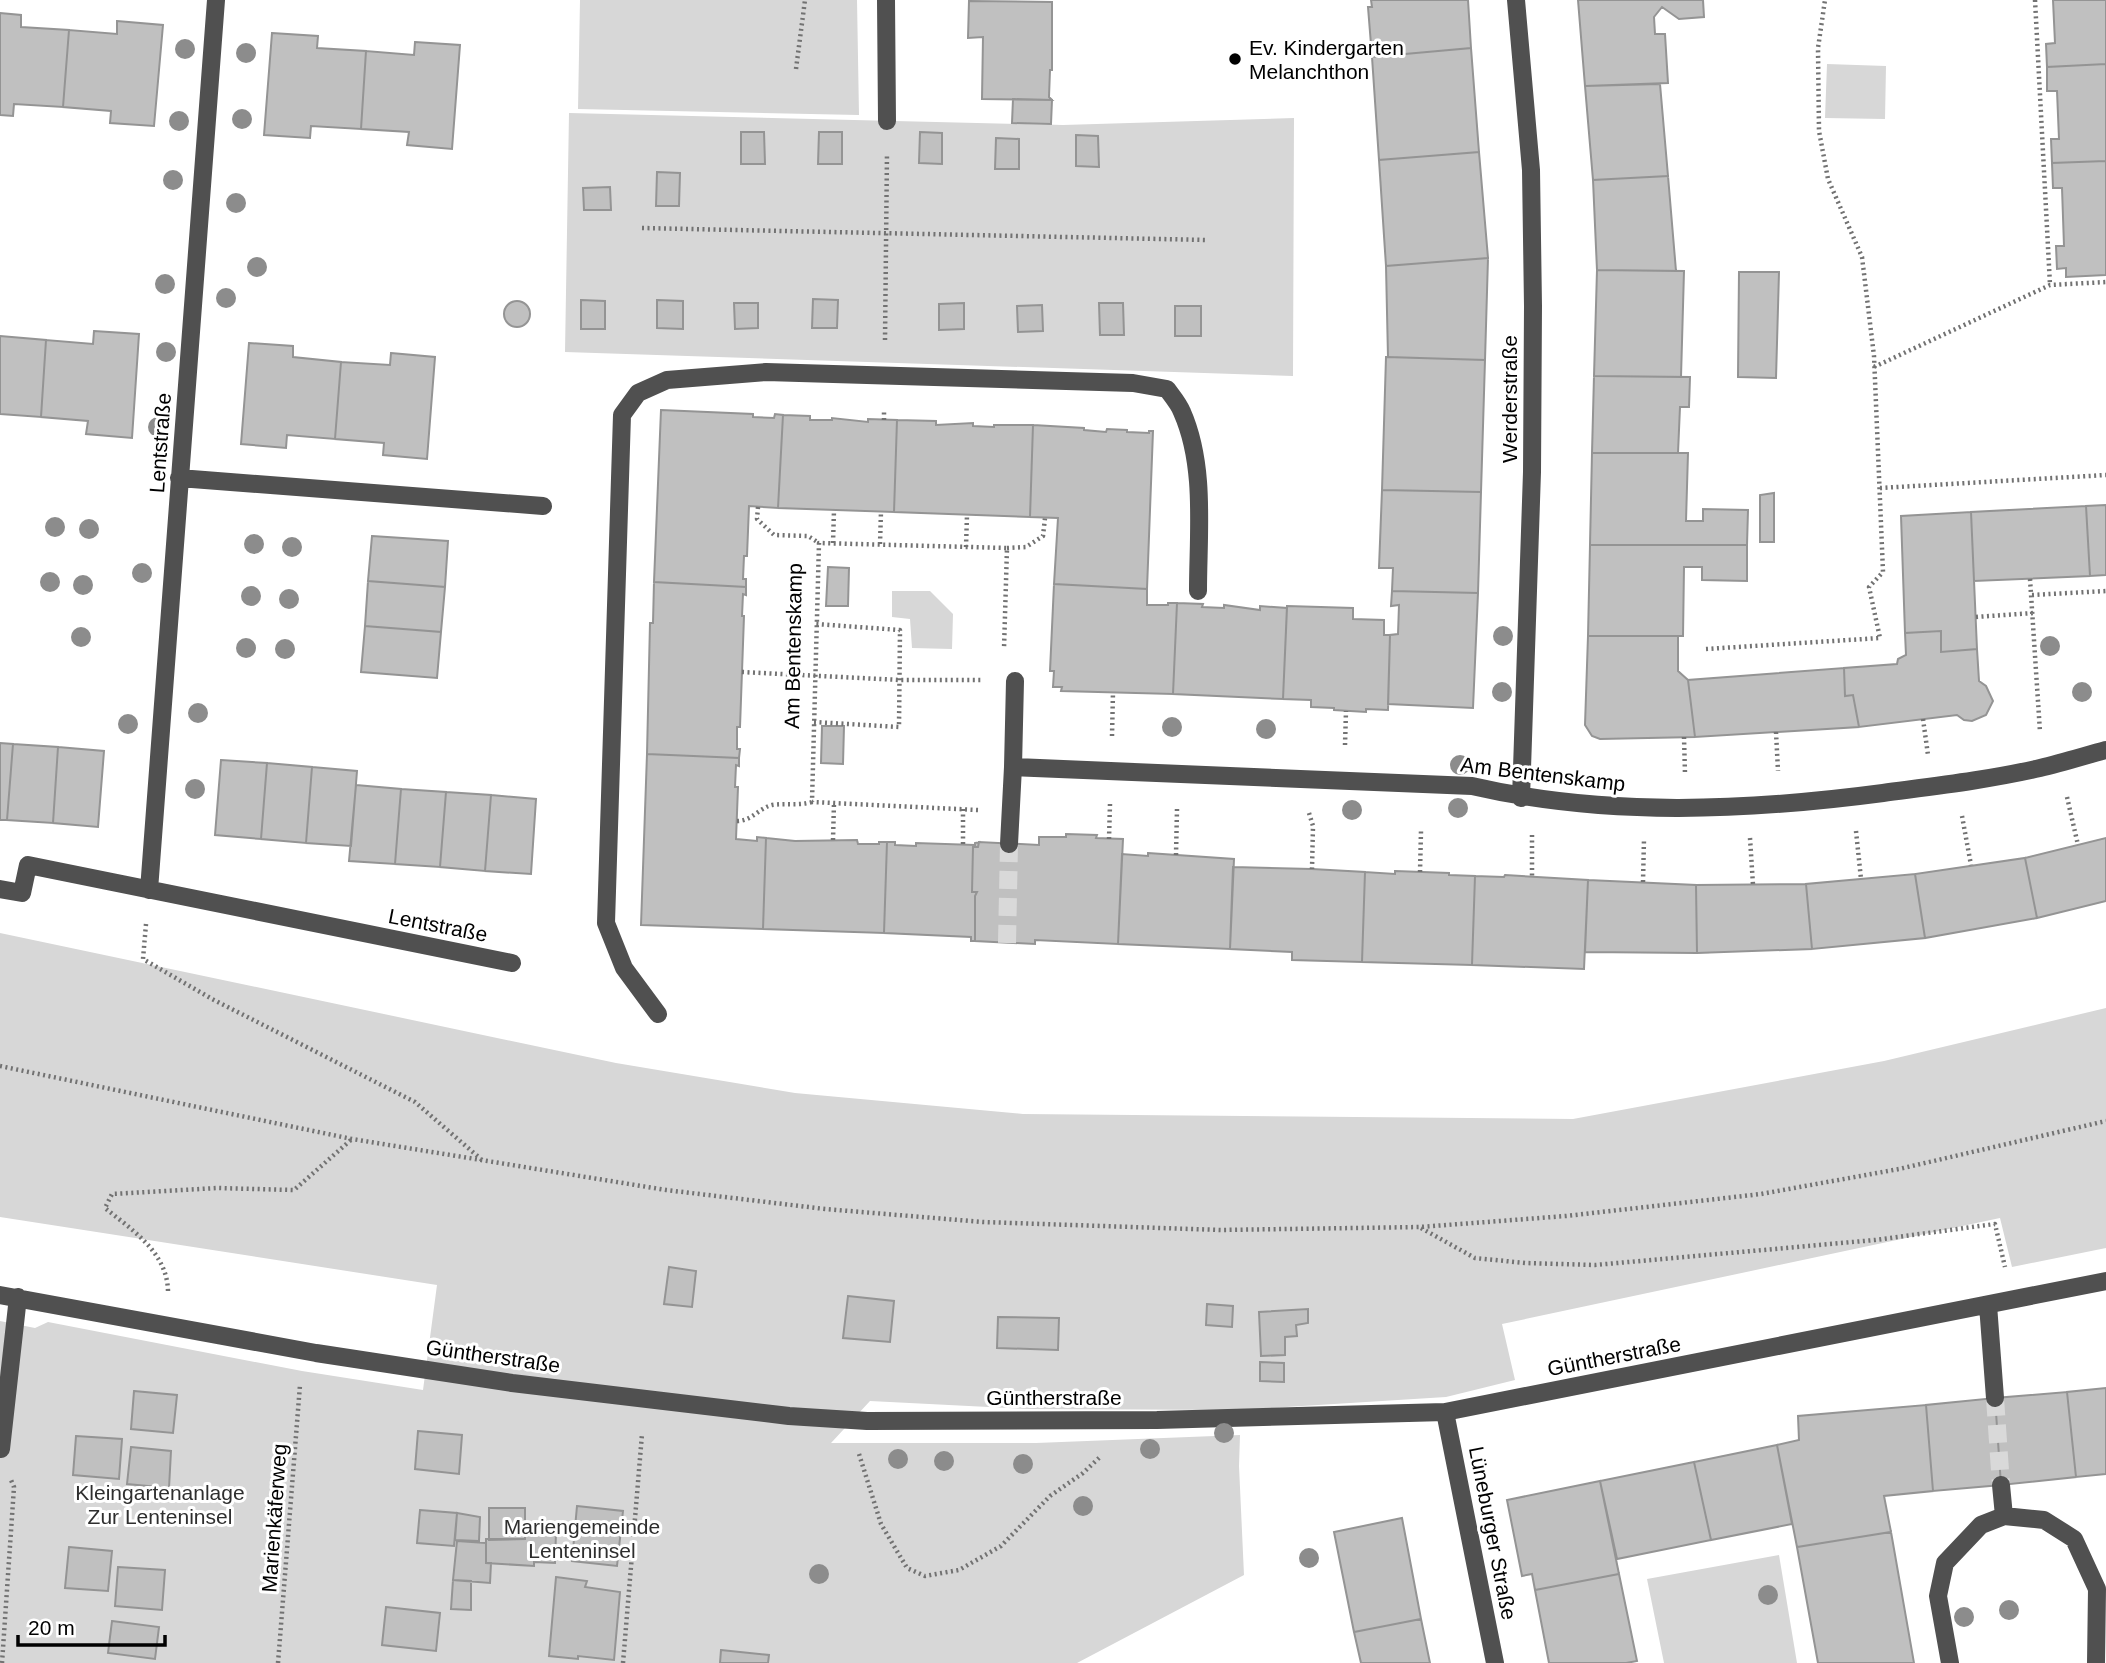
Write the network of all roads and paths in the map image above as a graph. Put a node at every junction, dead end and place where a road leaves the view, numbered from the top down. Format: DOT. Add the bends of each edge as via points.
graph roads {
  1 [pos="216,0"];
  2 [pos="805,0"];
  3 [pos="886,0"];
  4 [pos="1517,0"];
  5 [pos="1825,0"];
  6 [pos="2035,0"];
  7 [pos="796,69"];
  8 [pos="887,121"];
  9 [pos="642,228"];
  10 [pos="887,233"];
  11 [pos="1207,240"];
  12 [pos="2106,282"];
  13 [pos="2050,285"];
  14 [pos="884,343"];
  15 [pos="1874,367"];
  16 [pos="2106,475"];
  17 [pos="180,478"];
  18 [pos="1880,488"];
  19 [pos="543,506"];
  20 [pos="758,507"];
  21 [pos="834,510"];
  22 [pos="881,512"];
  23 [pos="967,515"];
  24 [pos="1045,518"];
  25 [pos="833,542"];
  26 [pos="819,543"];
  27 [pos="880,544"];
  28 [pos="966,547"];
  29 [pos="1007,548"];
  30 [pos="2031,579"];
  31 [pos="1198,591"];
  32 [pos="2106,591"];
  33 [pos="2032,595"];
  34 [pos="2033,613"];
  35 [pos="1976,617"];
  36 [pos="816,624"];
  37 [pos="1706,649"];
  38 [pos="742,673"];
  39 [pos="814,675"];
  40 [pos="900,680"];
  41 [pos="1009,680"];
  42 [pos="1114,692"];
  43 [pos="1346,711"];
  44 [pos="1923,719"];
  45 [pos="814,722"];
  46 [pos="1776,732"];
  47 [pos="2040,736"];
  48 [pos="1684,737"];
  49 [pos="1345,745"];
  50 [pos="1927,747"];
  51 [pos="2106,750"];
  52 [pos="1013,767"];
  53 [pos="1110,770"];
  54 [pos="1178,773"];
  55 [pos="1685,775"];
  56 [pos="1778,775"];
  57 [pos="2066,793"];
  58 [pos="1521,798"];
  59 [pos="812,802"];
  60 [pos="834,803"];
  61 [pos="963,809"];
  62 [pos="1010,811"];
  63 [pos="1309,814"];
  64 [pos="1962,816"];
  65 [pos="737,821"];
  66 [pos="1856,830"];
  67 [pos="1421,831"];
  68 [pos="1532,835"];
  69 [pos="1750,837"];
  70 [pos="1644,838"];
  71 [pos="834,840"];
  72 [pos="963,844"];
  73 [pos="1009,844"];
  74 [pos="2078,845"];
  75 [pos="1176,855"];
  76 [pos="1971,865"];
  77 [pos="1312,869"];
  78 [pos="1419,872"];
  79 [pos="1532,876"];
  80 [pos="1861,878"];
  81 [pos="1643,882"];
  82 [pos="1753,884"];
  83 [pos="0,889"];
  84 [pos="149,890"];
  85 [pos="142,959"];
  86 [pos="512,963"];
  87 [pos="657,1014"];
  88 [pos="0,1066"];
  89 [pos="2106,1121"];
  90 [pos="352,1139"];
  91 [pos="483,1161"];
  92 [pos="1420,1227"];
  93 [pos="2005,1268"];
  94 [pos="2106,1281"];
  95 [pos="9,1296"];
  96 [pos="1988,1306"];
  97 [pos="164,1323"];
  98 [pos="301,1376"];
  99 [pos="1995,1398"];
  100 [pos="1445,1412"];
  101 [pos="851,1419"];
  102 [pos="1118,1420"];
  103 [pos="642,1433"];
  104 [pos="1,1449"];
  105 [pos="2001,1485"];
  106 [pos="2004,1516"];
  107 [pos="2,1663"];
  108 [pos="278,1663"];
  109 [pos="623,1663"];
  110 [pos="1495,1663"];
  111 [pos="1950,1663"];
  112 [pos="2096,1663"];
  1 -- 17 [label="street, Lentstraße"];
  2 -- 7 [label="path"];
  3 -- 8 [label="street"];
  4 -- 58 [label="street, Werderstraße" via="1531,170 1532,306 1532,472"];
  5 -- 15 [label="path" via="1818,48 1819,131 1828,179 1862,257"];
  6 -- 13 [label="path"];
  8 -- 10 [label="path"];
  9 -- 10 [label="path"];
  10 -- 11 [label="path"];
  10 -- 14 [label="path"];
  12 -- 13 [label="path"];
  13 -- 15 [label="path"];
  15 -- 18 [label="path"];
  16 -- 18 [label="path"];
  17 -- 19 [label="street"];
  17 -- 84 [label="street, Lentstraße"];
  18 -- 37 [label="path" via="1884,572 1869,587 1880,638"];
  20 -- 26 [label="path" via="757,519 774,535 808,537"];
  21 -- 25 [label="path"];
  22 -- 27 [label="path"];
  23 -- 28 [label="path"];
  24 -- 29 [label="path, Am Bentenskamp" via="1043,536 1026,547"];
  25 -- 26 [label="path, Am Bentenskamp"];
  25 -- 27 [label="path, Am Bentenskamp"];
  26 -- 36 [label="path, Am Bentenskamp"];
  27 -- 28 [label="path, Am Bentenskamp"];
  28 -- 29 [label="path, Am Bentenskamp"];
  29 -- 41 [label="path"];
  30 -- 33 [label="path"];
  31 -- 87 [label="street" via="1198,485 1193,443 1181,410 1167,389 1133,383 766,372 667,380 638,393 622,415 606,923 624,968"];
  32 -- 33 [label="path"];
  33 -- 34 [label="path"];
  34 -- 35 [label="path"];
  34 -- 47 [label="path"];
  36 -- 39 [label="path, Am Bentenskamp"];
  36 -- 40 [label="path" via="900,630"];
  38 -- 39 [label="path"];
  39 -- 40 [label="path"];
  39 -- 45 [label="path, Am Bentenskamp"];
  40 -- 41 [label="path"];
  40 -- 45 [label="path" via="899,727"];
  41 -- 52 [label="street"];
  42 -- 53 [label="path"];
  43 -- 49 [label="path"];
  44 -- 50 [label="path"];
  45 -- 59 [label="path, Am Bentenskamp"];
  46 -- 56 [label="path"];
  48 -- 55 [label="path"];
  51 -- 58 [label="street, Am Bentenskamp" via="2040,768 1826,801 1750,807 1617,807"];
  52 -- 53 [label="street, Am Bentenskamp"];
  52 -- 62 [label="street"];
  53 -- 54 [label="street, Am Bentenskamp"];
  54 -- 58 [label="street, Am Bentenskamp" via="1472,786"];
  54 -- 75 [label="path"];
  57 -- 74 [label="path"];
  59 -- 60 [label="path"];
  59 -- 65 [label="path" via="770,805 747,821"];
  60 -- 61 [label="path"];
  60 -- 71 [label="path"];
  61 -- 62 [label="path"];
  61 -- 72 [label="path"];
  62 -- 73 [label="street"];
  63 -- 77 [label="path"];
  64 -- 76 [label="path"];
  66 -- 80 [label="path"];
  67 -- 78 [label="path"];
  68 -- 79 [label="path"];
  69 -- 82 [label="path"];
  70 -- 81 [label="path"];
  83 -- 84 [label="street, Lentstraße" via="22,894 28,865"];
  84 -- 86 [label="street, Lentstraße"];
  85 -- 91 [label="path" via="415,1102"];
  88 -- 90 [label="path"];
  89 -- 92 [label="path" via="1899,1169 1761,1194"];
  90 -- 91 [label="path"];
  90 -- 97 [label="path" via="294,1189 112,1194 104,1208 147,1242 165,1274 169,1287"];
  91 -- 92 [label="path" via="666,1190 983,1223 1221,1230"];
  92 -- 93 [label="path" via="1475,1258 1595,1265 1875,1240 1995,1224"];
  94 -- 96 [label="street, Güntherstraße"];
  95 -- 97 [label="street, Güntherstraße"];
  95 -- 104 [label="street"];
  96 -- 99 [label="street"];
  96 -- 100 [label="street, Güntherstraße"];
  97 -- 101 [label="street, Güntherstraße" via="316,1353 513,1383 789,1416"];
  98 -- 108 [label="path, Marienkäferweg"];
  100 -- 102 [label="street, Güntherstraße"];
  100 -- 110 [label="street, Lüneburger Straße"];
  101 -- 102 [label="street, Güntherstraße"];
  101 -- 102 [label="path" via="881,1524 907,1568 925,1576 959,1570 1001,1546 1051,1496 1100,1457"];
  103 -- 109 [label="path"];
  104 -- 107 [label="path" via="13,1487"];
  105 -- 106 [label="street"];
  106 -- 111 [label="street" via="1981,1525 1945,1563 1938,1596"];
  106 -- 112 [label="street" via="2044,1520 2074,1539 2096,1589"];
}
